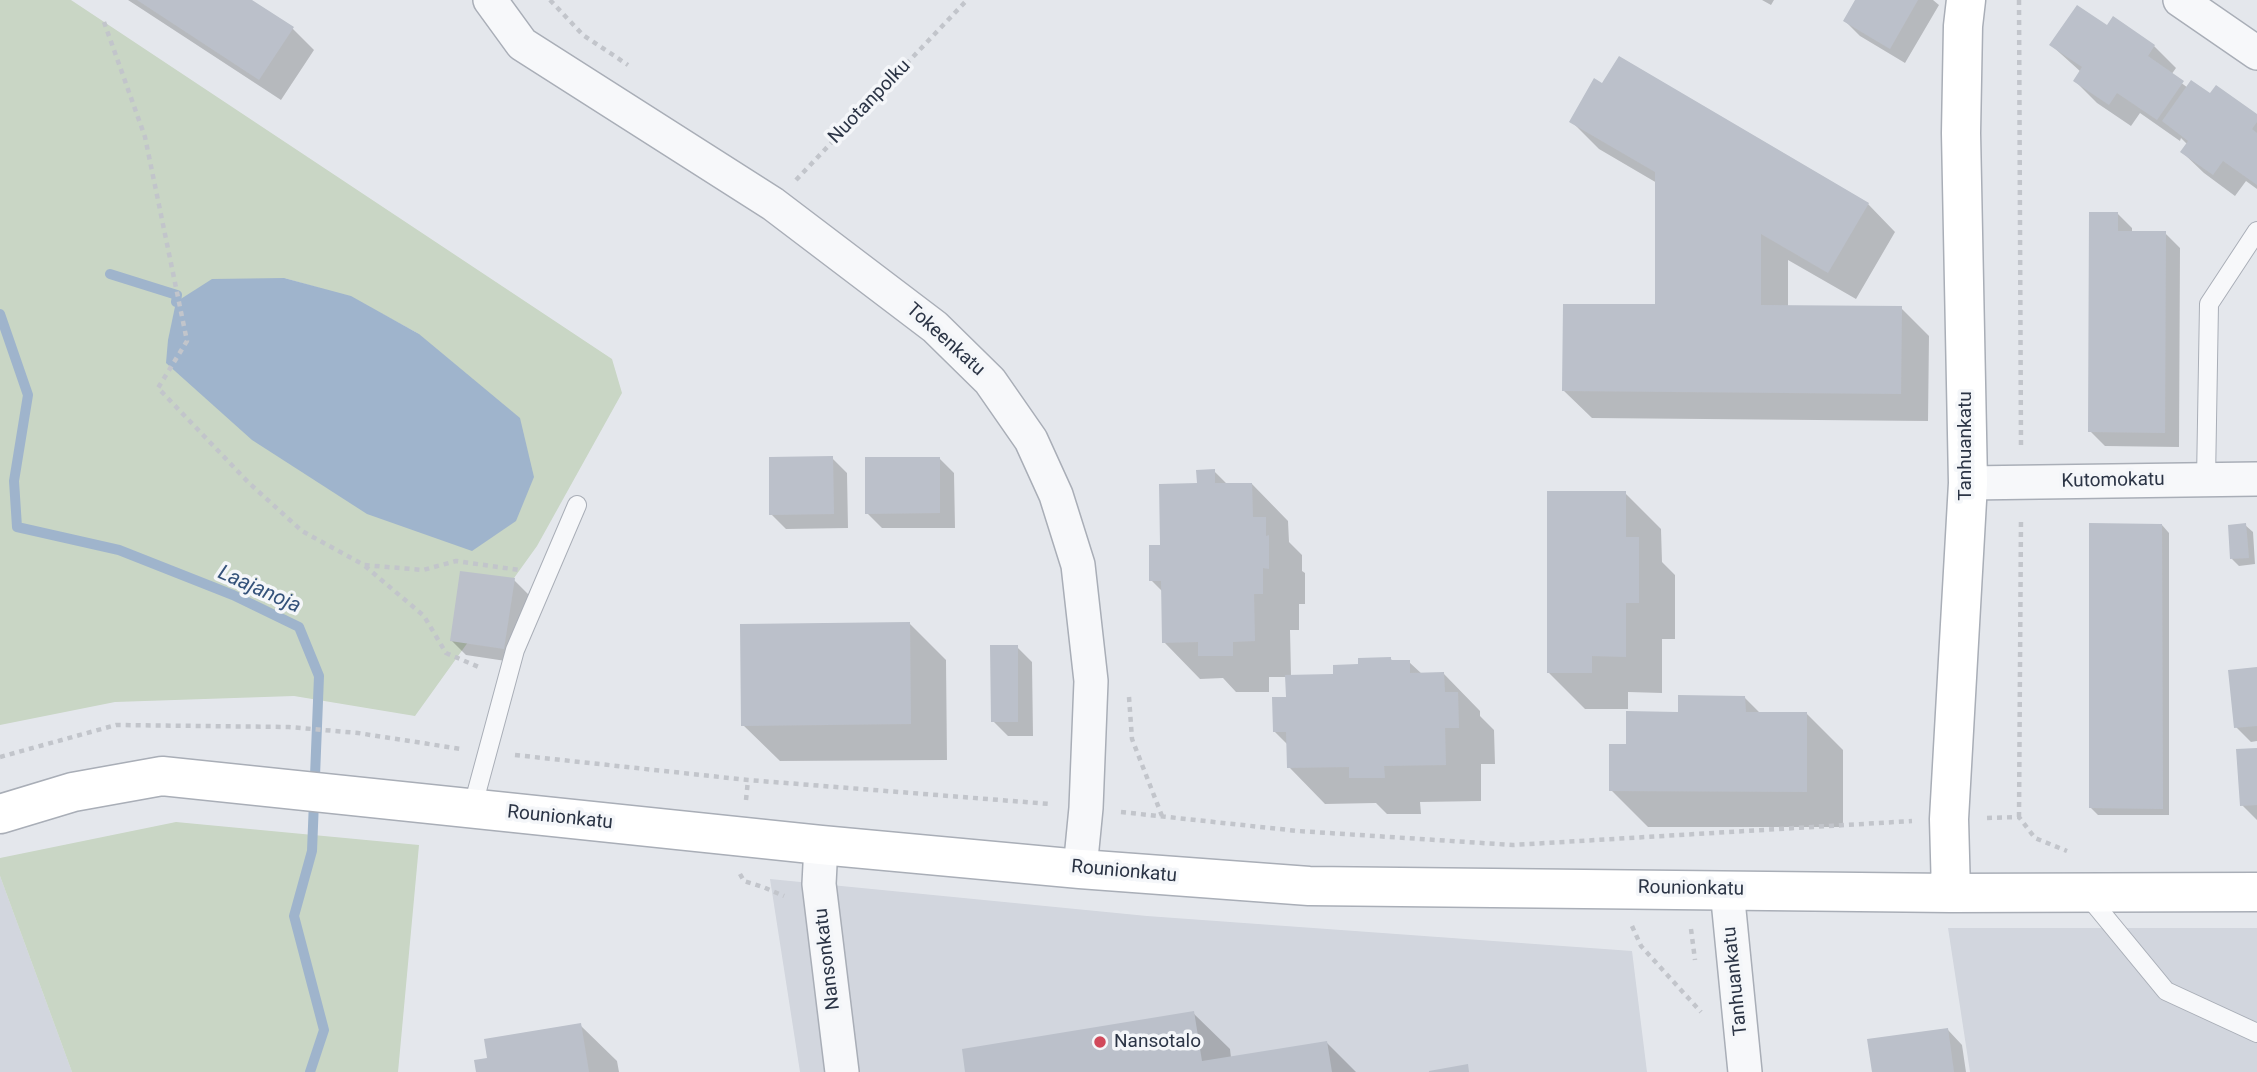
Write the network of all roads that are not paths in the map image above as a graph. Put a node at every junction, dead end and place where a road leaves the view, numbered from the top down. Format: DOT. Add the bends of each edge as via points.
graph roads {
  1 [pos="490,0"];
  2 [pos="1966,0"];
  3 [pos="2180,0"];
  4 [pos="2257,54"];
  5 [pos="2257,231"];
  6 [pos="2257,479"];
  7 [pos="2206,480"];
  8 [pos="1968,483"];
  9 [pos="577,505"];
  10 [pos="472,809"];
  11 [pos="0,814"];
  12 [pos="821,845"];
  13 [pos="1080,869"];
  14 [pos="1727,890"];
  15 [pos="1951,892"];
  16 [pos="2257,892"];
  17 [pos="2085,893"];
  18 [pos="2257,1033"];
  19 [pos="842,1072"];
  20 [pos="1745,1072"];
  1 -- 13 [label="street, Tokeenkatu" via="522,44 773,204 935,327 990,381 1031,440 1056,495 1078,565 1091,681"];
  2 -- 8 [label="main road, Tanhuankatu" via="1961,133"];
  3 -- 4 [label="street"];
  5 -- 7 [label="lane" via="2209,304"];
  6 -- 7 [label="street, Kutomokatu"];
  7 -- 8 [label="street, Kutomokatu"];
  8 -- 15 [label="main road, Tanhuankatu" via="1949,819"];
  9 -- 10 [label="lane" via="515,650"];
  10 -- 11 [label="main road, Rounionkatu" via="162,776 73,792"];
  10 -- 12 [label="main road, Rounionkatu"];
  12 -- 13 [label="main road, Rounionkatu"];
  12 -- 19 [label="street, Nansonkatu" via="819,884"];
  13 -- 14 [label="main road, Rounionkatu" via="1309,886"];
  14 -- 15 [label="main road, Rounionkatu"];
  14 -- 20 [label="street, Tanhuankatu"];
  15 -- 17 [label="main road, Rounionkatu"];
  16 -- 17 [label="main road, Rounionkatu"];
  17 -- 18 [label="lane" via="2166,991"];
}
